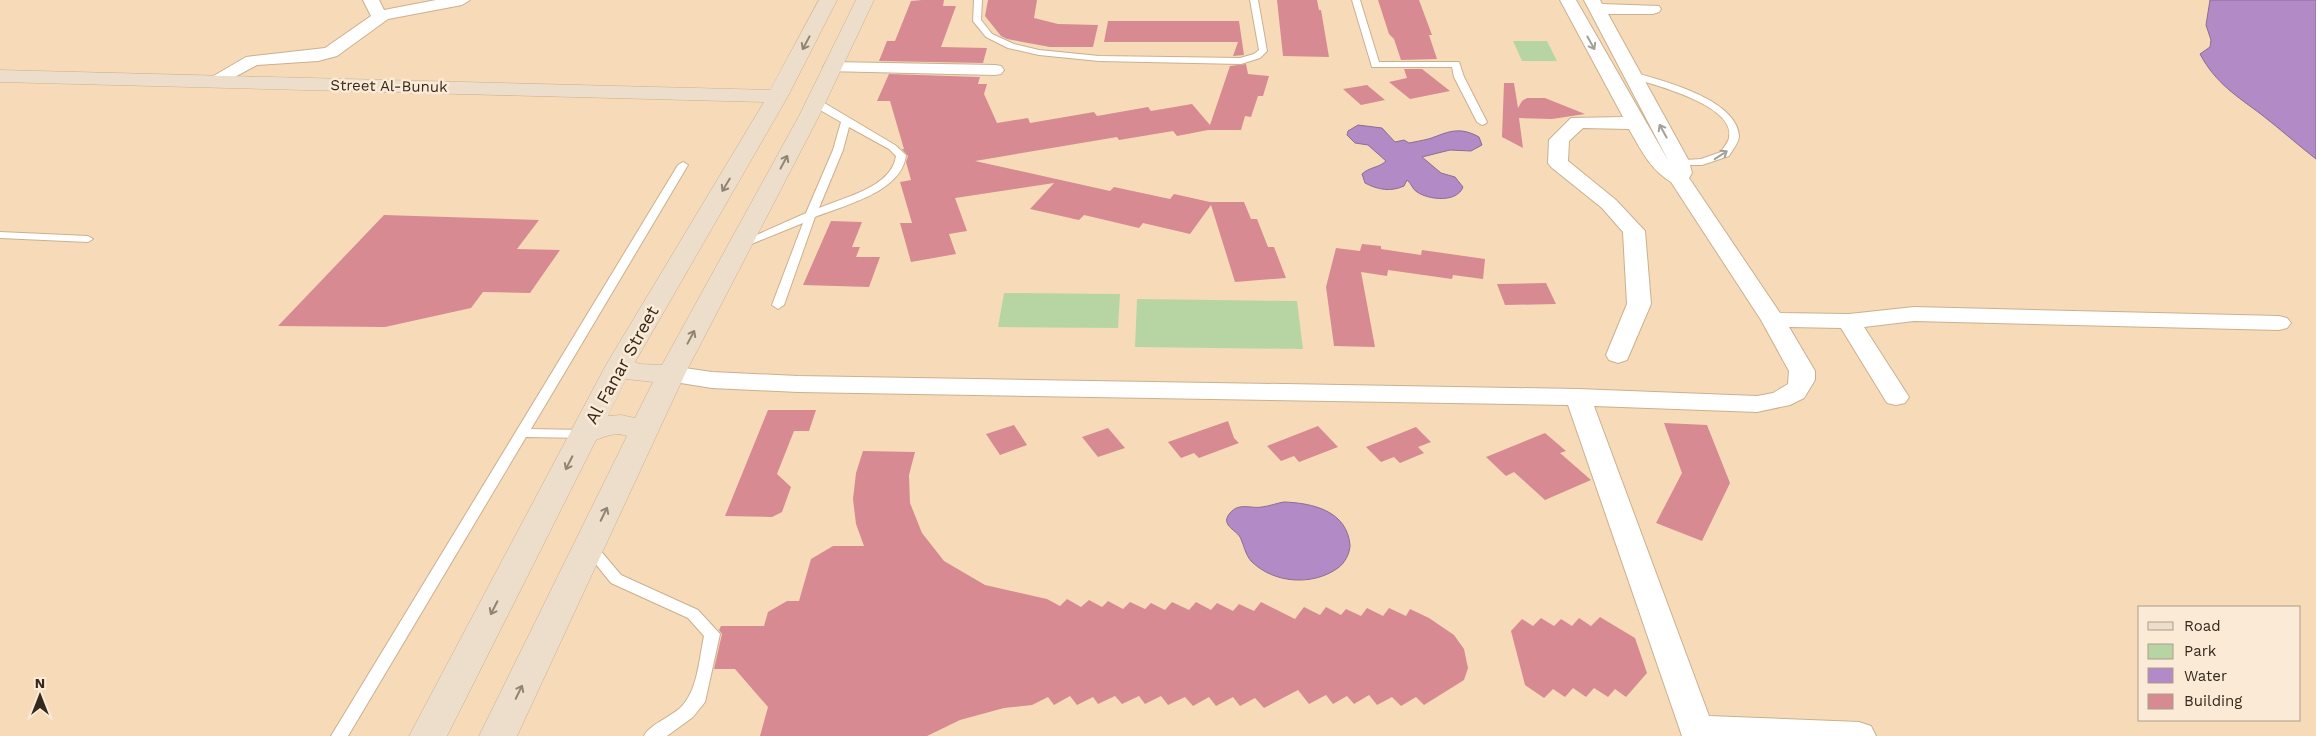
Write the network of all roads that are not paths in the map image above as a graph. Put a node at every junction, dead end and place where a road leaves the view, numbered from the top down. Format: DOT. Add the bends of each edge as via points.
graph roads {
  1 [pos="371,0"];
  2 [pos="462,0"];
  3 [pos="828,0"];
  4 [pos="865,0"];
  5 [pos="978,0"];
  6 [pos="1254,0"];
  7 [pos="1356,0"];
  8 [pos="1568,0"];
  9 [pos="1594,5"];
  10 [pos="1653,9"];
  11 [pos="383,15"];
  12 [pos="832,67"];
  13 [pos="995,70"];
  14 [pos="1632,75"];
  15 [pos="0,76"];
  16 [pos="216,82"];
  17 [pos="778,96"];
  18 [pos="816,102"];
  19 [pos="846,121"];
  20 [pos="1482,122"];
  21 [pos="1635,122"];
  22 [pos="683,165"];
  23 [pos="1679,170"];
  24 [pos="810,217"];
  25 [pos="0,235"];
  26 [pos="88,239"];
  27 [pos="740,246"];
  28 [pos="778,305"];
  29 [pos="1773,320"];
  30 [pos="1849,321"];
  31 [pos="2279,323"];
  32 [pos="1618,355"];
  33 [pos="620,365"];
  34 [pos="671,374"];
  35 [pos="1578,397"];
  36 [pos="1896,397"];
  37 [pos="522,432"];
  38 [pos="643,433"];
  39 [pos="584,434"];
  40 [pos="589,546"];
  41 [pos="1697,733"];
  42 [pos="339,736"];
  43 [pos="428,736"];
  44 [pos="498,736"];
  45 [pos="652,736"];
  46 [pos="1858,736"];
  1 -- 11 [label="street" via="376,13"];
  2 -- 11 [label="street"];
  3 -- 17 [label="main road, Al Fanar Street, one-way"];
  4 -- 12 [label="main road"];
  5 -- 6 [label="lane" via="974,11 982,29 997,40 1035,54 1241,61 1264,51"];
  7 -- 20 [label="lane" via="1375,65 1456,64 1459,77"];
  8 -- 21 [label="street, one-way"];
  9 -- 10 [label="street"];
  9 -- 14 [label="street"];
  11 -- 16 [label="street" via="331,52 318,56 252,61"];
  12 -- 13 [label="street"];
  12 -- 18 [label="main road"];
  23 -- 14 [label="street, one-way"];
  23 -- 14 [label="lane, one-way" via="1725,154 1732,139 1731,124 1719,108 1706,100"];
  15 -- 16 [label="main road, Street Al-Bunuk"];
  16 -- 17 [label="main road, Street Al-Bunuk"];
  17 -- 33 [label="main road, Al Fanar Street, one-way"];
  18 -- 19 [label="lane"];
  27 -- 18 [label="main road, one-way"];
  19 -- 24 [label="lane" via="828,177"];
  19 -- 24 [label="lane" via="892,147 901,155 900,167 881,186"];
  21 -- 23 [label="street" via="1657,161 1668,171"];
  21 -- 32 [label="street" via="1578,122 1559,140 1558,163 1608,204 1634,231 1639,304"];
  22 -- 37 [label="lane"];
  23 -- 29 [label="street"];
  24 -- 27 [label="lane"];
  24 -- 28 [label="lane"];
  25 -- 26 [label="lane"];
  34 -- 27 [label="main road, one-way"];
  29 -- 30 [label="street"];
  29 -- 35 [label="street" via="1802,371 1803,380 1795,393 1784,399 1757,404"];
  30 -- 31 [label="street" via="1914,314"];
  30 -- 36 [label="street"];
  33 -- 34 [label="main road" via="634,373"];
  33 -- 39 [label="main road, Al Fanar Street"];
  34 -- 35 [label="street" via="798,384"];
  34 -- 38 [label="main road"];
  35 -- 41 [label="street"];
  37 -- 39 [label="lane"];
  37 -- 42 [label="lane"];
  38 -- 39 [label="main road" via="637,428 618,424"];
  40 -- 38 [label="main road, one-way"];
  39 -- 43 [label="main road, Al Fanar Street, one-way"];
  44 -- 40 [label="main road, one-way"];
  40 -- 45 [label="lane" via="616,579 693,614 712,634 699,697 687,712"];
  41 -- 46 [label="street"];
}
